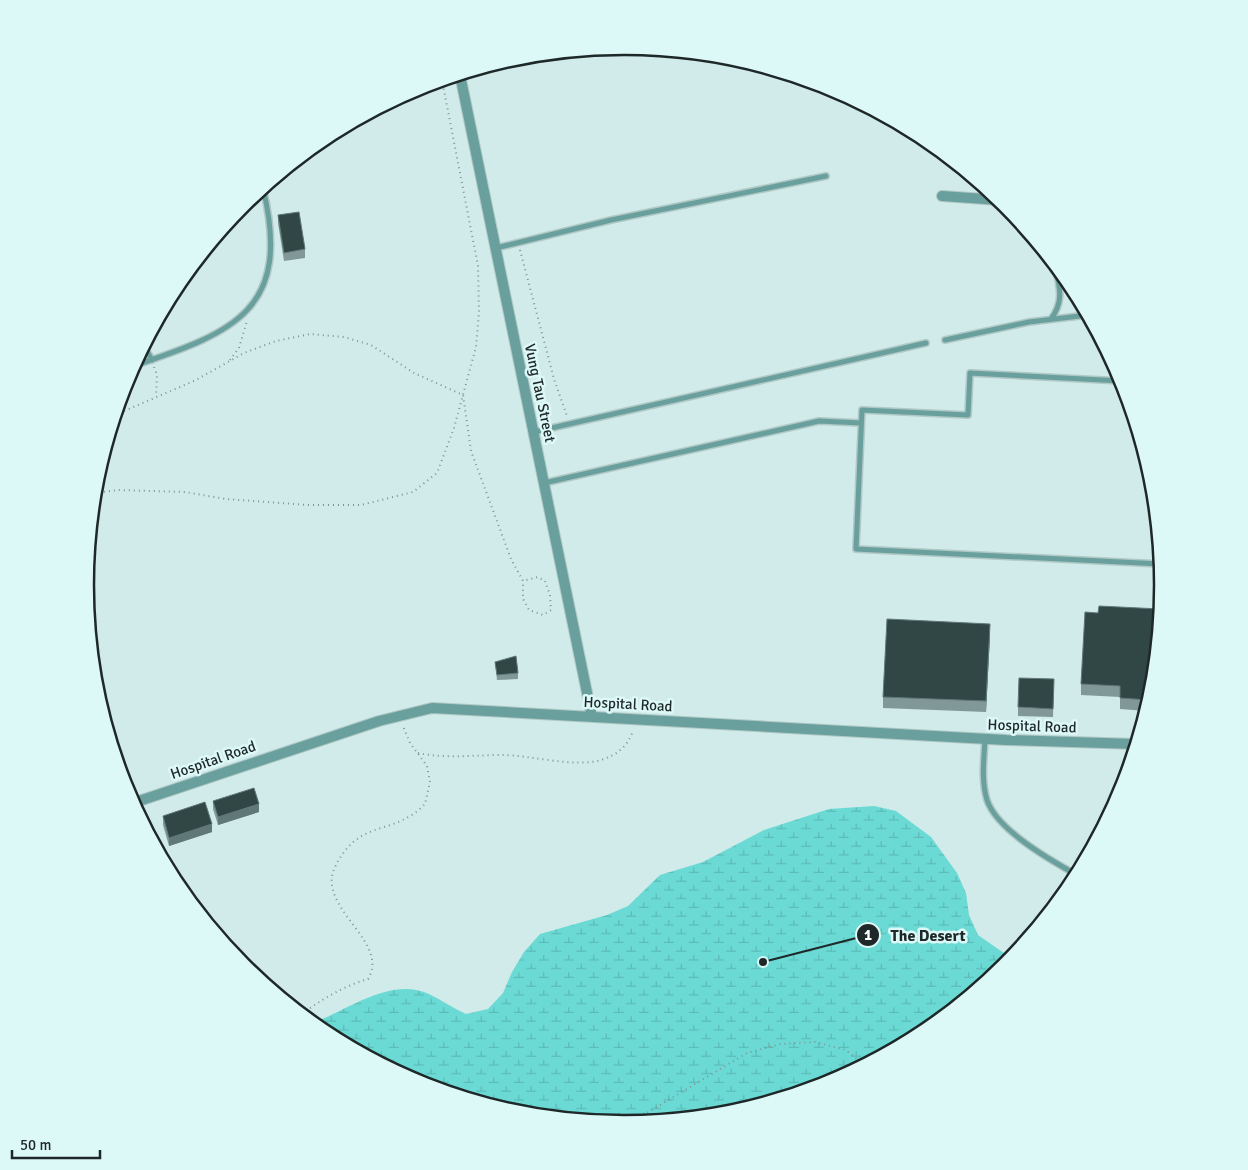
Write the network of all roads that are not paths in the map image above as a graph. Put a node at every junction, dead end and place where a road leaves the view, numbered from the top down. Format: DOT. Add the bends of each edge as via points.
graph roads {
  1 [pos="461,81"];
  2 [pos="826,176"];
  3 [pos="942,196"];
  4 [pos="264,197"];
  5 [pos="987,199"];
  6 [pos="495,248"];
  7 [pos="1056,279"];
  8 [pos="1080,316"];
  9 [pos="1051,319"];
  10 [pos="945,340"];
  11 [pos="926,343"];
  12 [pos="148,353"];
  13 [pos="152,360"];
  14 [pos="143,363"];
  15 [pos="1113,381"];
  16 [pos="861,423"];
  17 [pos="533,432"];
  18 [pos="544,483"];
  19 [pos="1153,564"];
  20 [pos="592,717"];
  21 [pos="985,739"];
  22 [pos="1129,744"];
  23 [pos="140,801"];
  24 [pos="1070,871"];
  1 -- 6 [label="street, Vung Tau Street"];
  2 -- 6 [label="lane" via="611,220"];
  3 -- 5 [label="street"];
  4 -- 13 [label="lane" via="271,260 264,286 249,309 223,330"];
  6 -- 17 [label="street, Vung Tau Street"];
  7 -- 9 [label="lane" via="1060,301"];
  8 -- 9 [label="lane"];
  9 -- 10 [label="lane"];
  11 -- 17 [label="lane"];
  12 -- 13 [label="lane"];
  13 -- 14 [label="lane"];
  15 -- 16 [label="lane" via="970,373 968,416 862,410"];
  16 -- 18 [label="lane" via="819,421"];
  16 -- 19 [label="lane" via="856,549"];
  17 -- 18 [label="street, Vung Tau Street"];
  18 -- 20 [label="street, Vung Tau Street"];
  20 -- 21 [label="street, Hospital Road"];
  20 -- 23 [label="street, Hospital Road" via="432,708 399,715"];
  21 -- 22 [label="street, Hospital Road"];
  21 -- 24 [label="lane" via="982,775 987,801 1002,822 1042,855"];
}
